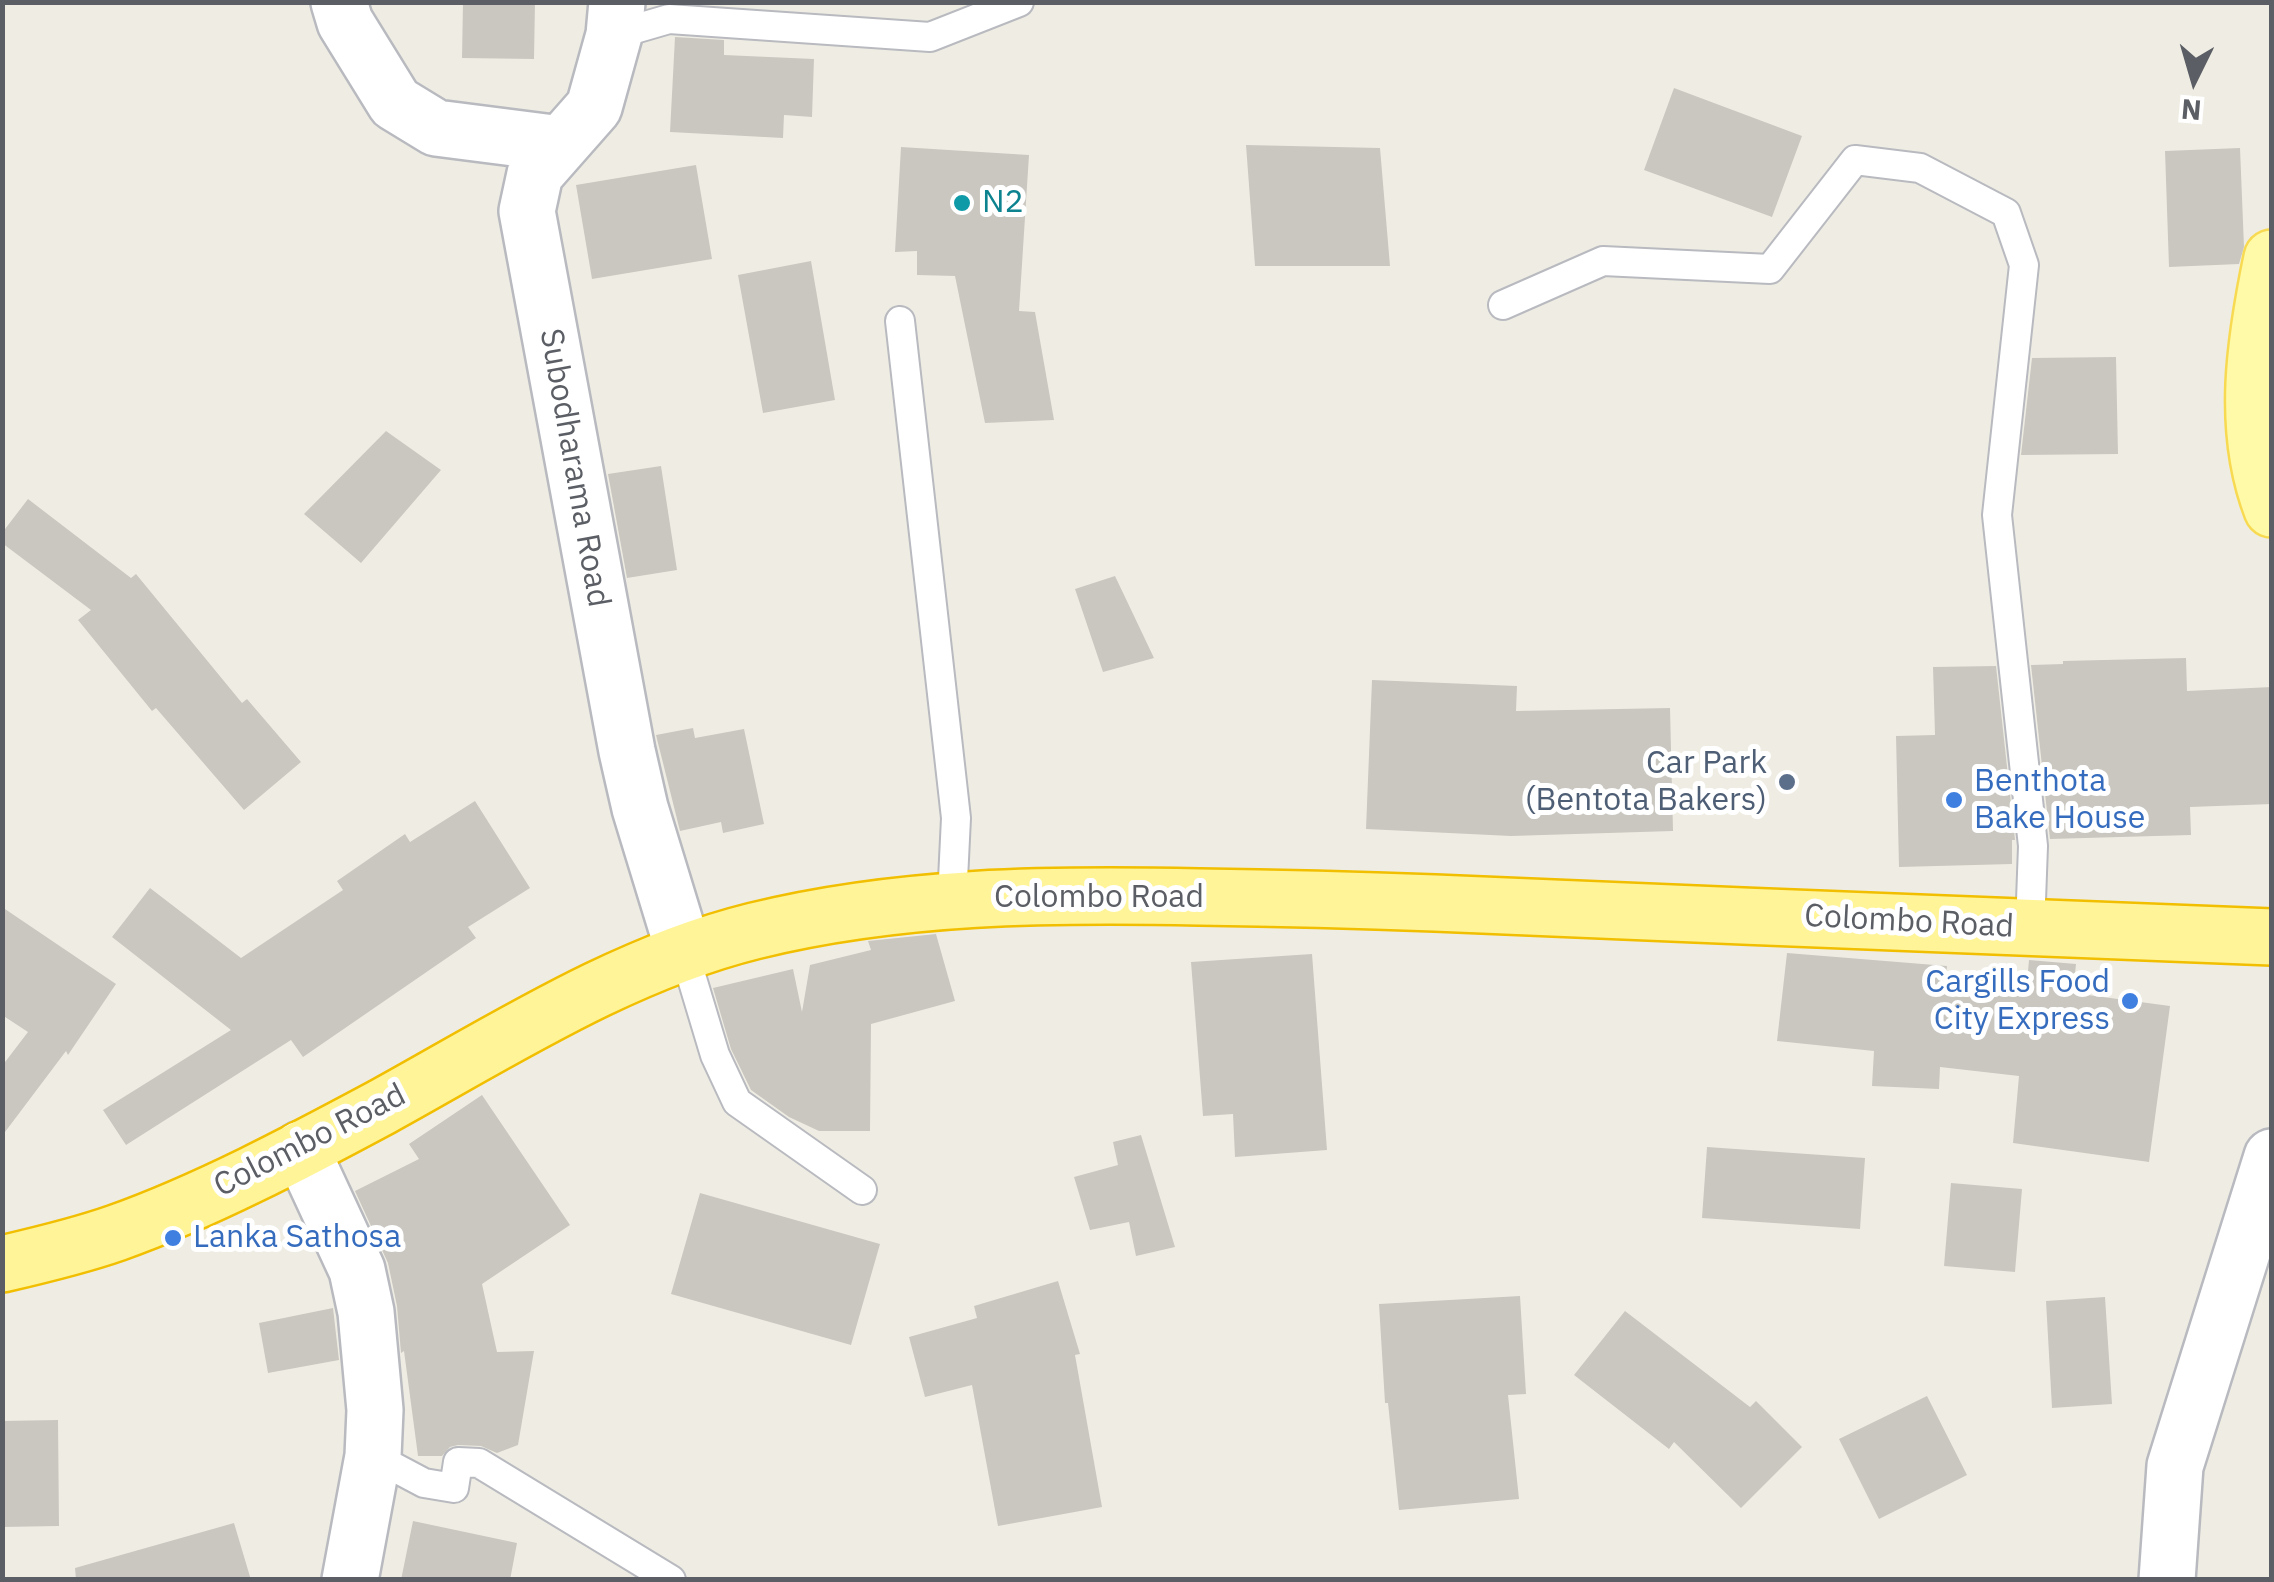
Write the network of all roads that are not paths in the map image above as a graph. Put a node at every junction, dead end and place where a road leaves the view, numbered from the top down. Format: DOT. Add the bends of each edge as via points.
graph roads {
  1 [pos="339,2"];
  2 [pos="1019,2"];
  3 [pos="616,19"];
  4 [pos="562,144"];
  5 [pos="2272,258"];
  6 [pos="1503,305"];
  7 [pos="900,321"];
  8 [pos="2272,509"];
  9 [pos="952,900"];
  10 [pos="2030,928"];
  11 [pos="2272,936"];
  12 [pos="684,952"];
  13 [pos="301,1149"];
  14 [pos="2272,1158"];
  15 [pos="862,1190"];
  16 [pos="2,1264"];
  17 [pos="373,1456"];
  18 [pos="350,1580"];
  19 [pos="671,1580"];
  20 [pos="2167,1580"];
  1 -- 4 [label="street" via="395,103 436,128"];
  2 -- 3 [label="lane" via="930,38"];
  3 -- 4 [label="street, Subodharama Road" via="594,107"];
  4 -- 12 [label="street, Subodharama Road" via="535,174 527,211 626,751"];
  5 -- 8 [label="main road" via="2254,386 2254,433"];
  6 -- 10 [label="lane" via="1603,261 1770,269 1854,160 1920,168 2006,213 2024,266 1997,516 2033,846"];
  7 -- 9 [label="lane" via="956,818"];
  9 -- 10 [label="highway, Colombo Road" via="1288,899"];
  9 -- 12 [label="highway, Colombo Road" via="754,931"];
  10 -- 11 [label="highway, Colombo Road"];
  12 -- 13 [label="highway, Colombo Road"];
  12 -- 15 [label="lane" via="715,1055 737,1102"];
  13 -- 16 [label="highway, Colombo Road" via="119,1232"];
  13 -- 17 [label="street" via="357,1270 372,1366"];
  14 -- 20 [label="street" via="2174,1466"];
  17 -- 18 [label="street"];
  17 -- 19 [label="lane" via="424,1483 454,1488 458,1462 479,1463"];
}
